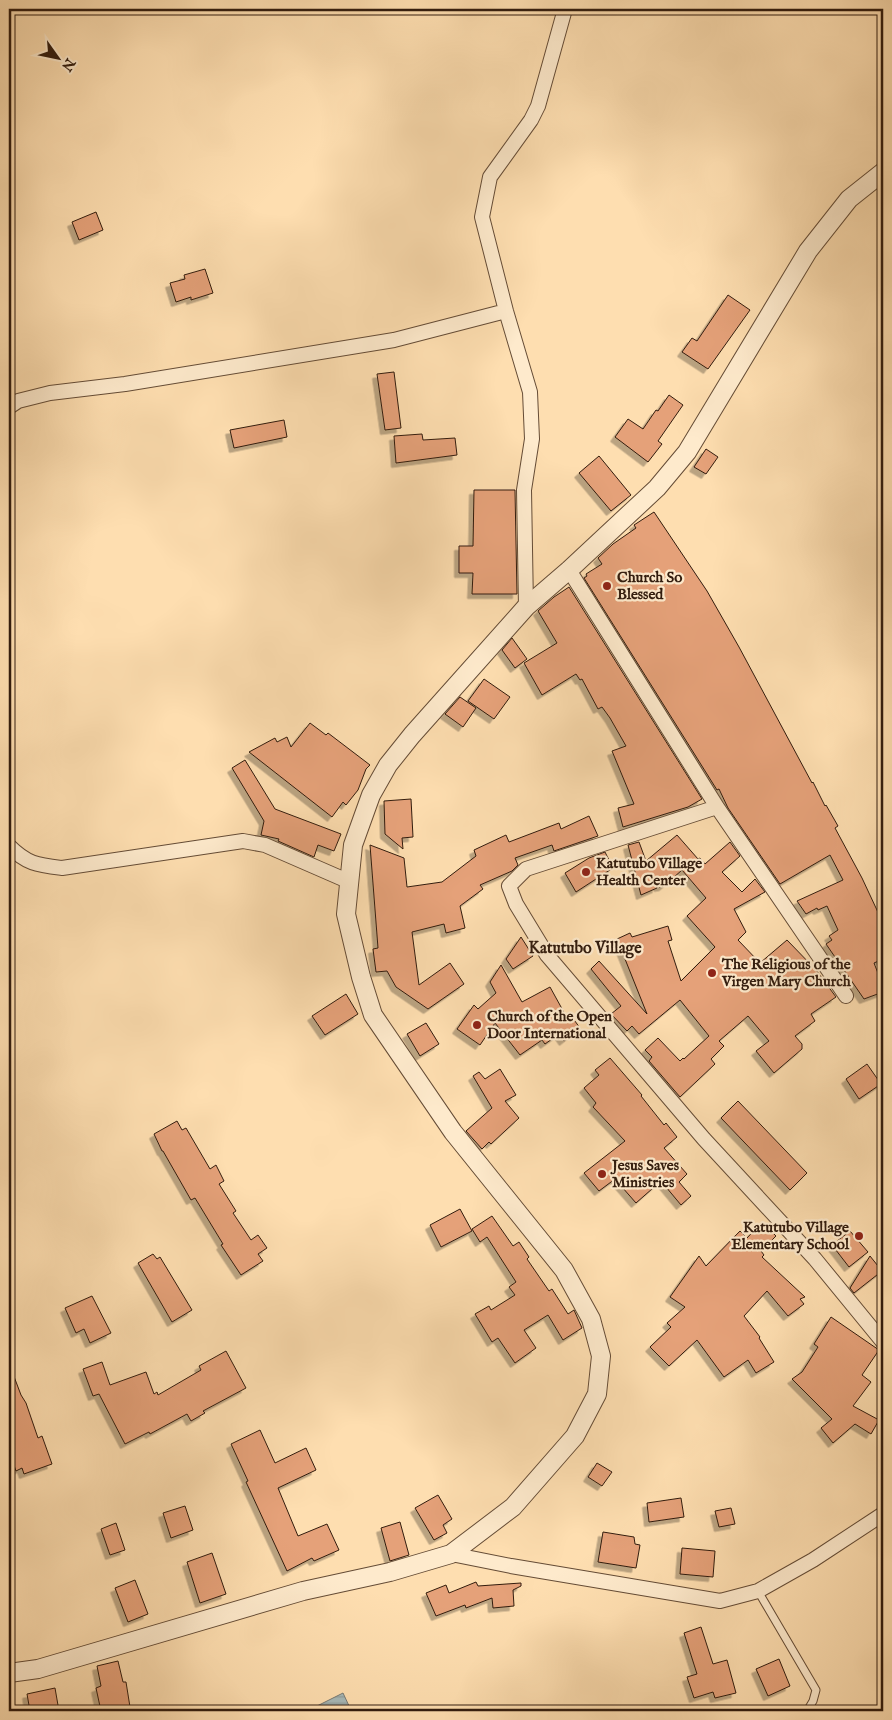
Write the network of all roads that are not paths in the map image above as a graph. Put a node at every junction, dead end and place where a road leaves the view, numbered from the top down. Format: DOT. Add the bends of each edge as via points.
graph roads {
  1 [pos="566,9"];
  2 [pos="883,172"];
  3 [pos="506,311"];
  4 [pos="9,408"];
  5 [pos="569,570"];
  6 [pos="526,607"];
  7 [pos="717,807"];
  8 [pos="9,846"];
  9 [pos="350,882"];
  10 [pos="846,996"];
  11 [pos="883,1342"];
  12 [pos="883,1514"];
  13 [pos="451,1554"];
  14 [pos="758,1591"];
  15 [pos="9,1673"];
  16 [pos="807,1711"];
  1 -- 3 [label="street" via="538,106 490,177 482,217"];
  2 -- 5 [label="street" via="849,199 808,251 687,452 657,488"];
  3 -- 4 [label="street" via="394,340 125,384 50,393 18,401"];
  3 -- 6 [label="street" via="530,392 532,439 524,490"];
  5 -- 6 [label="street"];
  5 -- 7 [label="street"];
  6 -- 9 [label="street" via="388,765 371,795 353,845"];
  7 -- 10 [label="street"];
  7 -- 11 [label="street" via="526,869 509,886 516,904 547,955 704,1139 815,1259"];
  8 -- 9 [label="street" via="30,862 62,868 243,841 266,845"];
  9 -- 13 [label="street" via="346,914 373,1015 453,1132 564,1270 591,1319 601,1356 597,1394 575,1436 513,1507"];
  12 -- 14 [label="street"];
  13 -- 14 [label="street" via="720,1601"];
  13 -- 15 [label="street" via="390,1572 303,1591 38,1669"];
  14 -- 16 [label="lane" via="816,1690 814,1702"];
}
